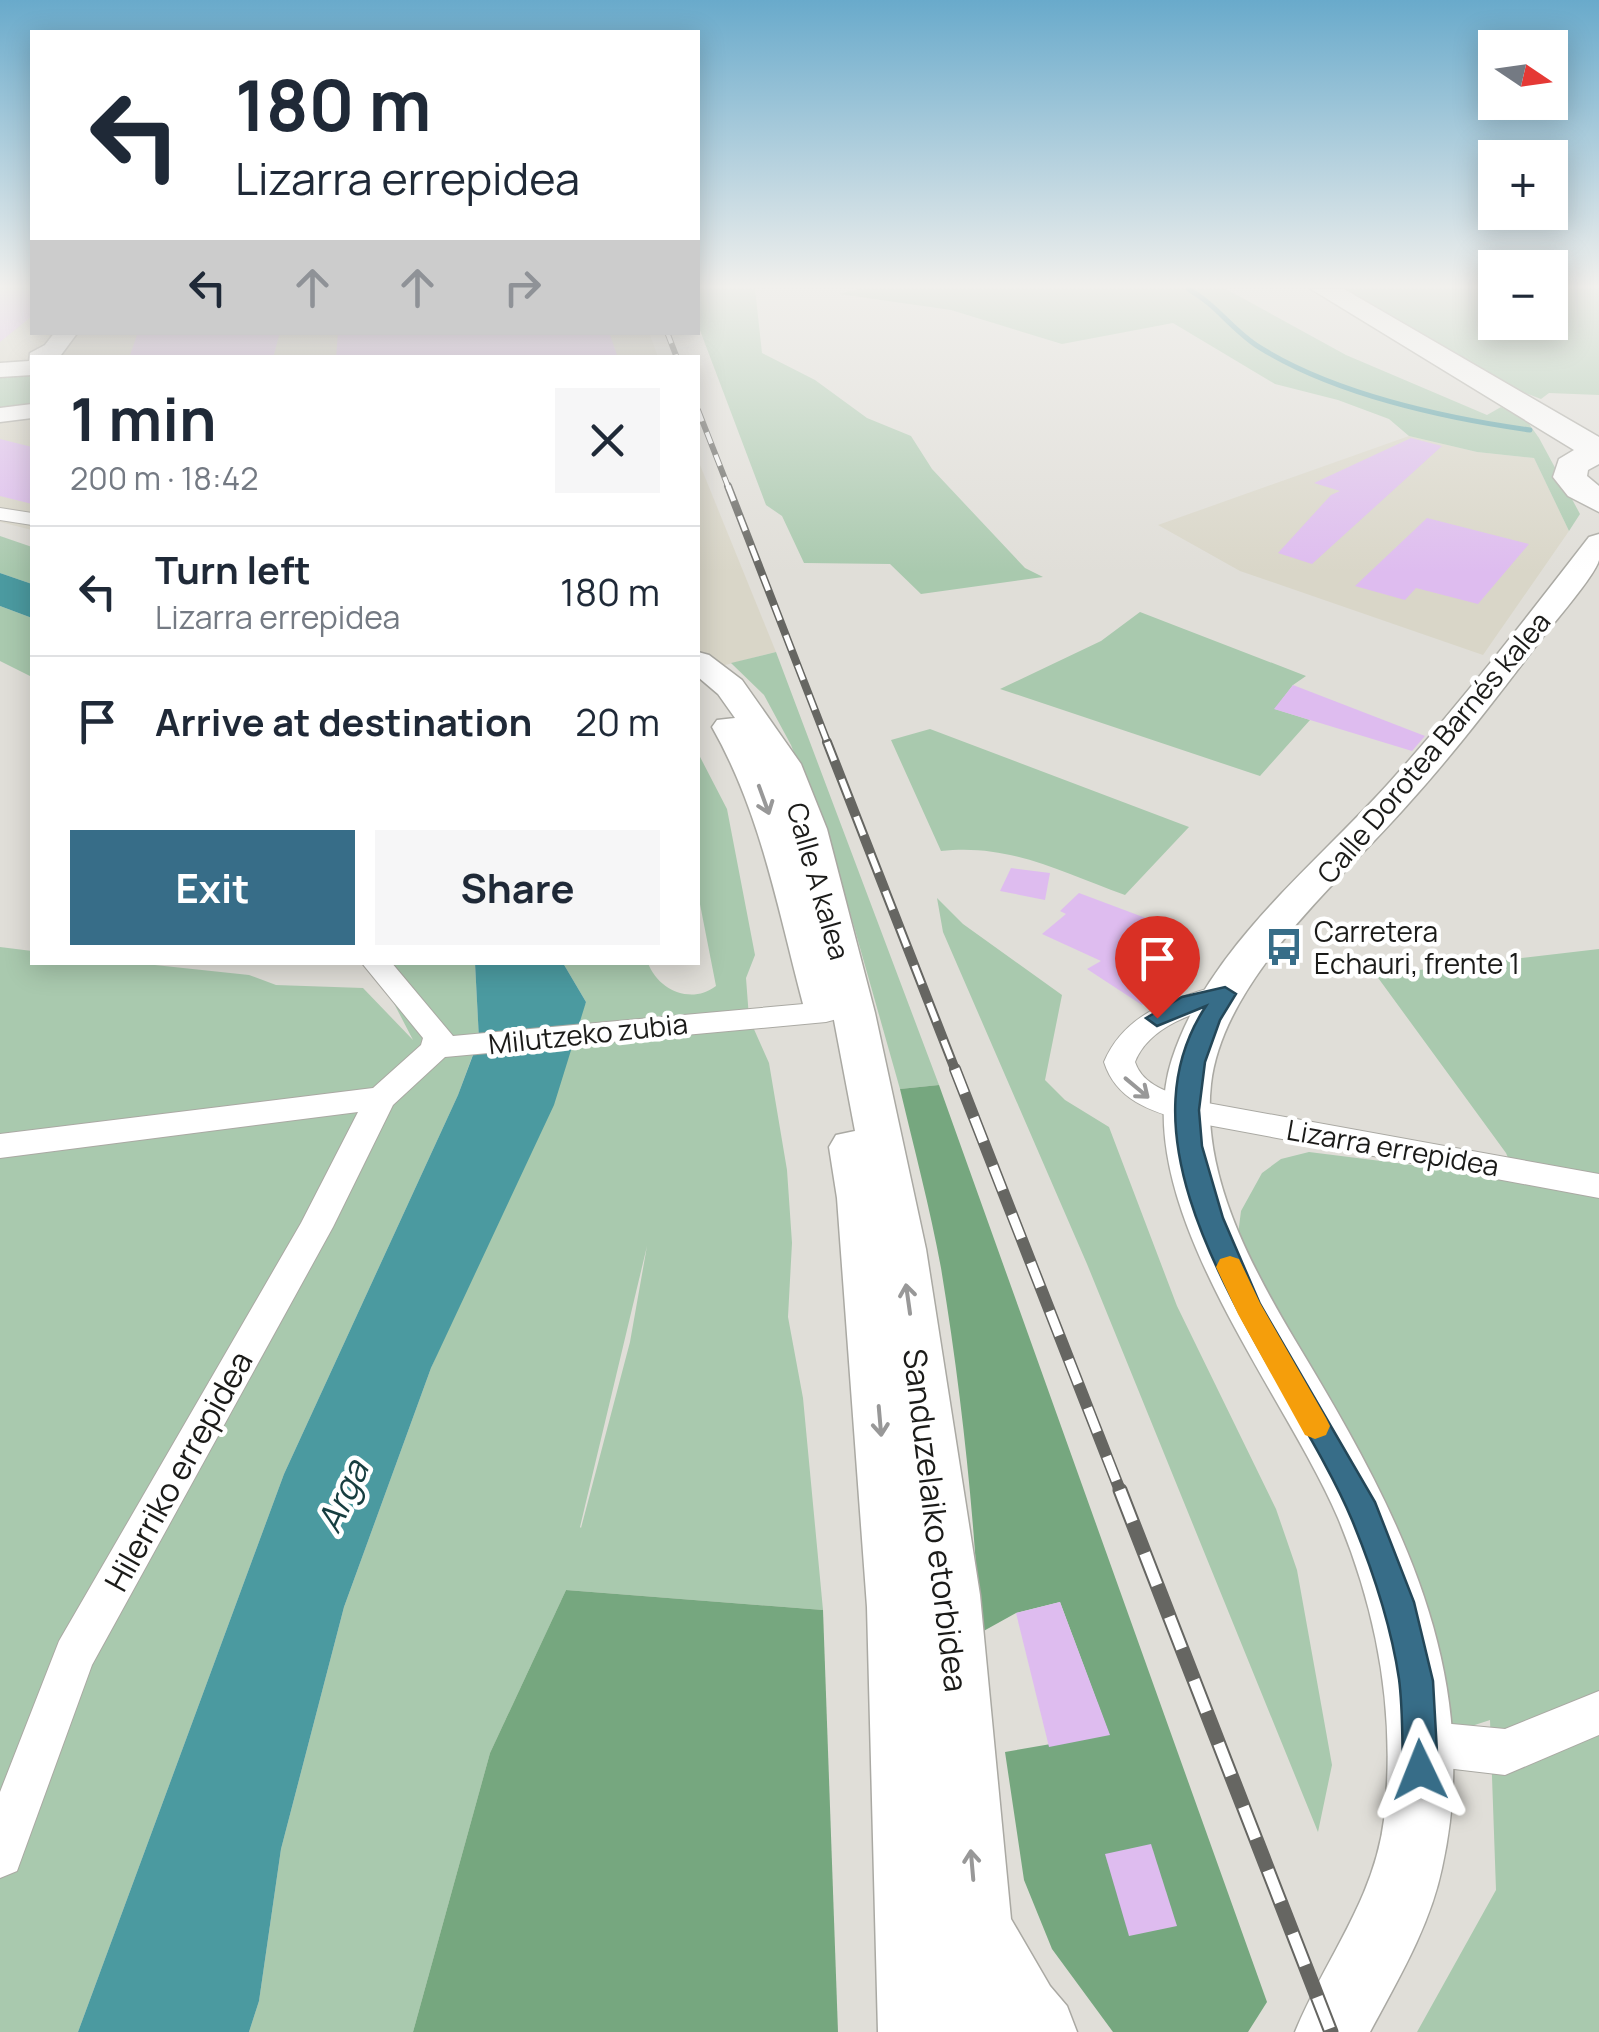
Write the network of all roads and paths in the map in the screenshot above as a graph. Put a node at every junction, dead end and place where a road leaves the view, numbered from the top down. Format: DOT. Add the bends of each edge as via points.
graph roads {
  1 [pos="1485,384"];
  2 [pos="1599,452"];
  3 [pos="1599,501"];
  4 [pos="0,514"];
  5 [pos="30,519"];
  6 [pos="1599,543"];
  7 [pos="700,664"];
  8 [pos="700,691"];
  9 [pos="379,965"];
  10 [pos="1225,994"];
  11 [pos="840,1012"];
  12 [pos="450,1046"];
  13 [pos="381,1098"];
  14 [pos="1186,1110"];
  15 [pos="0,1146"];
  16 [pos="1599,1186"];
  17 [pos="900,1683"];
  18 [pos="1599,1713"];
  19 [pos="1420,1743"];
  20 [pos="0,1854"];
  21 [pos="977,1926"];
  22 [pos="914,2032"];
  23 [pos="937,2032"];
  24 [pos="986,2032"];
  25 [pos="1041,2032"];
  26 [pos="1331,2032"];
  1 -- 2 [label="highway"];
  2 -- 3 [label="highway" via="1572,466 1570,477"];
  4 -- 5 [label="street"];
  6 -- 10 [label="main road, Calle Dorotea Barnés kalea" via="1491,684"];
  7 -- 11 [label="main road, Calle A kalea" via="730,688 782,764 809,829"];
  8 -- 11 [label="main road, Calle A kalea, one-way" via="746,753"];
  9 -- 12 [label="street"];
  10 -- 14 [label="main road" via="1193,1062"];
  10 -- 14 [label="street, Lizarra errepidea, one-way" via="1190,1002 1124,1044 1124,1078 1152,1100"];
  11 -- 12 [label="street, Milutzeko zubia"];
  11 -- 17 [label="main road, Sanduzelaiko etorbidea, one-way"];
  21 -- 11 [label="main road, Sanduzelaiko etorbidea, one-way" via="950,1596 901,1249"];
  12 -- 13 [label="street, Hilerriko errepidea"];
  13 -- 15 [label="street"];
  13 -- 20 [label="street, Hilerriko errepidea" via="74,1656"];
  14 -- 16 [label="street, Lizarra errepidea"];
  14 -- 19 [label="main road" via="1199,1184 1232,1274 1364,1512 1398,1602 1416,1681"];
  17 -- 22 [label="main road, Sanduzelaiko etorbidea"];
  17 -- 23 [label="main road" via="927,1812"];
  18 -- 19 [label="street" via="1505,1752"];
  19 -- 26 [label="main road" via="1421,1798 1407,1872 1387,1927"];
  21 -- 24 [label="main road, Sanduzelaiko etorbidea"];
  21 -- 25 [label="main road"];
}
